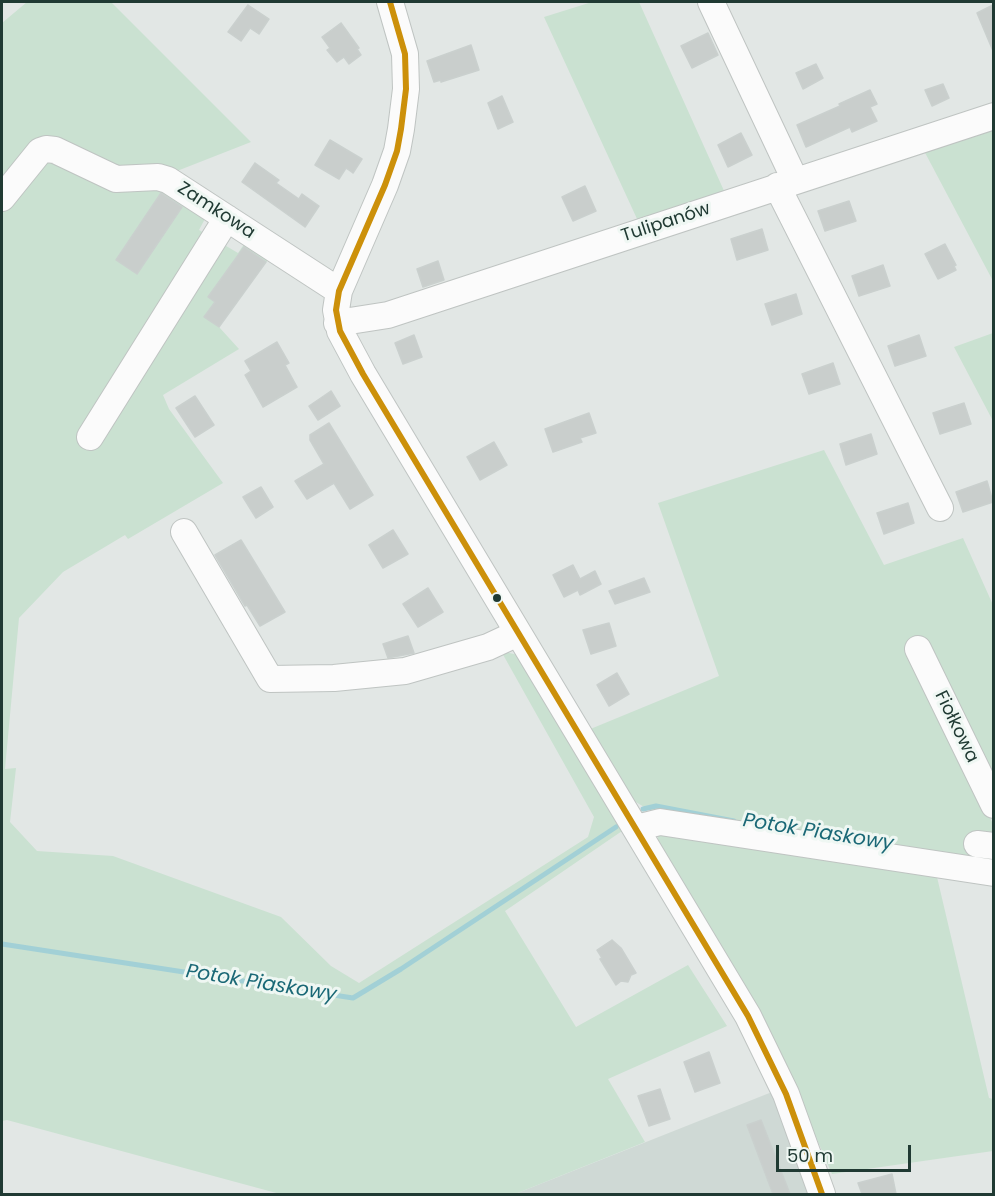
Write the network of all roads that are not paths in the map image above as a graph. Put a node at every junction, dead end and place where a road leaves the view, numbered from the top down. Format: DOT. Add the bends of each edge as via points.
graph roads {
  1 [pos="390,2"];
  2 [pos="711,2"];
  3 [pos="993,116"];
  4 [pos="786,183"];
  5 [pos="2,198"];
  6 [pos="227,218"];
  7 [pos="339,291"];
  8 [pos="337,323"];
  9 [pos="90,437"];
  10 [pos="940,508"];
  11 [pos="184,532"];
  12 [pos="518,633"];
  13 [pos="918,649"];
  14 [pos="993,805"];
  15 [pos="636,828"];
  16 [pos="993,873"];
  17 [pos="822,1194"];
  1 -- 7 [label="street" via="405,54 401,129 385,185"];
  2 -- 4 [label="street"];
  3 -- 4 [label="street, Tulipanów"];
  4 -- 8 [label="street, Tulipanów" via="388,315"];
  4 -- 10 [label="street"];
  5 -- 6 [label="street, Zamkowa" via="40,151 46,149 116,179 168,180"];
  6 -- 7 [label="street, Zamkowa"];
  6 -- 9 [label="street"];
  7 -- 8 [label="street"];
  8 -- 12 [label="street" via="363,374"];
  11 -- 12 [label="street" via="270,679 405,671 488,647"];
  12 -- 15 [label="street"];
  13 -- 14 [label="street, Fiołkowa"];
  15 -- 16 [label="street" via="660,822"];
  15 -- 17 [label="street" via="748,1016 786,1094"];
}
